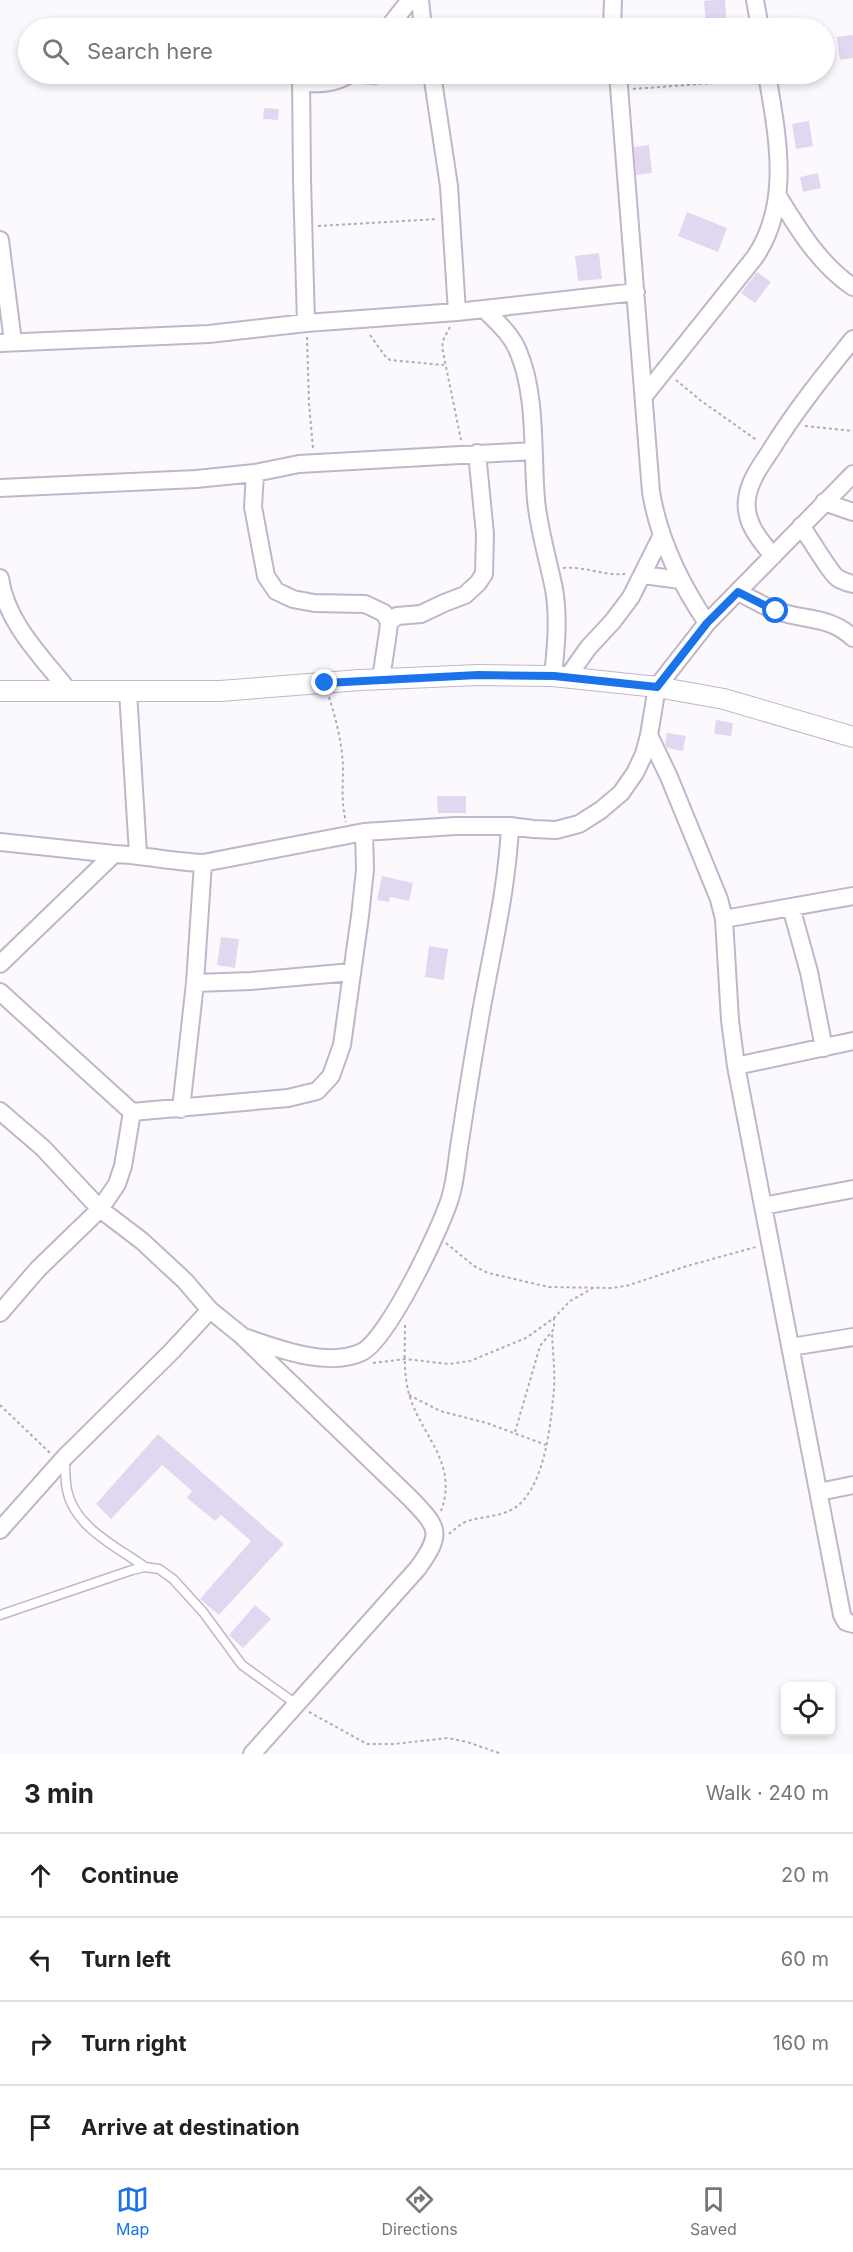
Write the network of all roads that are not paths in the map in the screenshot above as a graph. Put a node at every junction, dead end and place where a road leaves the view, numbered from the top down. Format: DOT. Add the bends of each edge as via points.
graph roads {
  1 [pos="410,0"];
  2 [pos="420,0"];
  3 [pos="613,0"];
  4 [pos="755,0"];
  5 [pos="396,18"];
  6 [pos="422,18"];
  7 [pos="611,18"];
  8 [pos="758,18"];
  9 [pos="302,84"];
  10 [pos="434,84"];
  11 [pos="619,84"];
  12 [pos="768,84"];
  13 [pos="778,196"];
  14 [pos="0,240"];
  15 [pos="853,287"];
  16 [pos="636,292"];
  17 [pos="484,309"];
  18 [pos="460,311"];
  19 [pos="306,322"];
  20 [pos="853,339"];
  21 [pos="6,342"];
  22 [pos="644,396"];
  23 [pos="533,451"];
  24 [pos="471,453"];
  25 [pos="255,473"];
  26 [pos="853,474"];
  27 [pos="0,488"];
  28 [pos="824,502"];
  29 [pos="853,512"];
  30 [pos="801,526"];
  31 [pos="661,537"];
  32 [pos="773,556"];
  33 [pos="643,575"];
  34 [pos="0,578"];
  35 [pos="681,580"];
  36 [pos="853,584"];
  37 [pos="738,592"];
  38 [pos="388,622"];
  39 [pos="707,623"];
  40 [pos="853,638"];
  41 [pos="560,677"];
  42 [pos="381,679"];
  43 [pos="657,687"];
  44 [pos="68,690"];
  45 [pos="0,691"];
  46 [pos="128,691"];
  47 [pos="649,735"];
  48 [pos="853,737"];
  49 [pos="510,826"];
  50 [pos="356,834"];
  51 [pos="0,842"];
  52 [pos="114,854"];
  53 [pos="138,854"];
  54 [pos="203,863"];
  55 [pos="853,896"];
  56 [pos="791,907"];
  57 [pos="724,919"];
  58 [pos="0,964"];
  59 [pos="352,972"];
  60 [pos="195,983"];
  61 [pos="0,992"];
  62 [pos="853,1041"];
  63 [pos="824,1048"];
  64 [pos="736,1066"];
  65 [pos="181,1109"];
  66 [pos="0,1111"];
  67 [pos="132,1112"];
  68 [pos="853,1190"];
  69 [pos="763,1206"];
  70 [pos="100,1209"];
  71 [pos="210,1310"];
  72 [pos="0,1313"];
  73 [pos="241,1335"];
  74 [pos="853,1337"];
  75 [pos="791,1347"];
  76 [pos="62,1460"];
  77 [pos="853,1485"];
  78 [pos="819,1492"];
  79 [pos="0,1530"];
  80 [pos="144,1567"];
  81 [pos="0,1615"];
  82 [pos="853,1624"];
  83 [pos="296,1704"];
  84 [pos="252,1754"];
  1 -- 5 [label="street"];
  2 -- 6 [label="street"];
  3 -- 7 [label="street"];
  4 -- 8 [label="street"];
  9 -- 19 [label="street"];
  10 -- 18 [label="street" via="445,156"];
  11 -- 16 [label="street"];
  12 -- 13 [label="street" via="780,169"];
  13 -- 15 [label="street" via="811,246"];
  13 -- 22 [label="street" via="765,242"];
  14 -- 21 [label="street"];
  16 -- 17 [label="street"];
  16 -- 22 [label="street"];
  17 -- 18 [label="street"];
  17 -- 23 [label="street" via="513,340 520,354"];
  18 -- 19 [label="street"];
  19 -- 21 [label="street" via="209,334"];
  20 -- 32 [label="street" via="788,421 753,479 747,500 749,522"];
  22 -- 31 [label="street" via="651,492"];
  23 -- 24 [label="street"];
  23 -- 41 [label="street" via="539,528 554,590"];
  24 -- 25 [label="street" via="299,464"];
  24 -- 38 [label="street" via="484,534 484,574 465,595 427,612 397,616"];
  25 -- 27 [label="street"];
  25 -- 38 [label="street" via="253,507 262,565 276,591 314,603 365,604 384,613"];
  26 -- 28 [label="street"];
  28 -- 29 [label="street"];
  28 -- 30 [label="street"];
  30 -- 32 [label="street"];
  30 -- 36 [label="street" via="832,574"];
  31 -- 33 [label="street"];
  31 -- 35 [label="street"];
  32 -- 37 [label="street"];
  33 -- 35 [label="street"];
  33 -- 41 [label="street" via="624,607"];
  34 -- 44 [label="street" via="10,612 22,632"];
  35 -- 39 [label="street"];
  37 -- 39 [label="street"];
  37 -- 40 [label="street" via="776,611 833,623"];
  38 -- 42 [label="street"];
  39 -- 43 [label="street"];
  41 -- 42 [label="street"];
  41 -- 43 [label="street"];
  42 -- 46 [label="street" via="220,692"];
  43 -- 47 [label="street"];
  43 -- 48 [label="street" via="724,699"];
  44 -- 45 [label="street"];
  44 -- 46 [label="street"];
  46 -- 53 [label="street"];
  47 -- 49 [label="street" via="635,773 621,793 601,810 579,824 556,830"];
  47 -- 57 [label="street"];
  49 -- 50 [label="street" via="413,828"];
  49 -- 73 [label="street" via="502,904 451,1195 405,1296 372,1344 347,1357 290,1352"];
  50 -- 54 [label="street"];
  50 -- 59 [label="street" via="363,895"];
  51 -- 52 [label="street"];
  52 -- 53 [label="street"];
  52 -- 58 [label="street"];
  53 -- 54 [label="street"];
  54 -- 60 [label="street"];
  55 -- 56 [label="street"];
  56 -- 57 [label="street"];
  56 -- 63 [label="street"];
  57 -- 64 [label="street"];
  59 -- 60 [label="street"];
  59 -- 65 [label="street" via="342,1045 331,1076 317,1091 288,1098"];
  60 -- 65 [label="street"];
  61 -- 67 [label="street"];
  62 -- 63 [label="street"];
  63 -- 64 [label="street"];
  64 -- 69 [label="street"];
  65 -- 67 [label="street"];
  66 -- 70 [label="street" via="43,1148"];
  67 -- 70 [label="street" via="123,1166 117,1184"];
  68 -- 69 [label="street"];
  69 -- 75 [label="street"];
  70 -- 71 [label="street" via="142,1241"];
  70 -- 72 [label="street" via="38,1269"];
  71 -- 73 [label="street"];
  71 -- 76 [label="street"];
  73 -- 83 [label="street" via="410,1498 434,1527 432,1549"];
  74 -- 75 [label="street"];
  75 -- 78 [label="street"];
  76 -- 79 [label="street"];
  76 -- 80 [label="lane" via="75,1510 94,1532"];
  77 -- 78 [label="street"];
  78 -- 82 [label="street" via="842,1615"];
  80 -- 81 [label="lane"];
  80 -- 83 [label="lane" via="159,1569 173,1579 242,1665"];
  83 -- 84 [label="street"];
}
